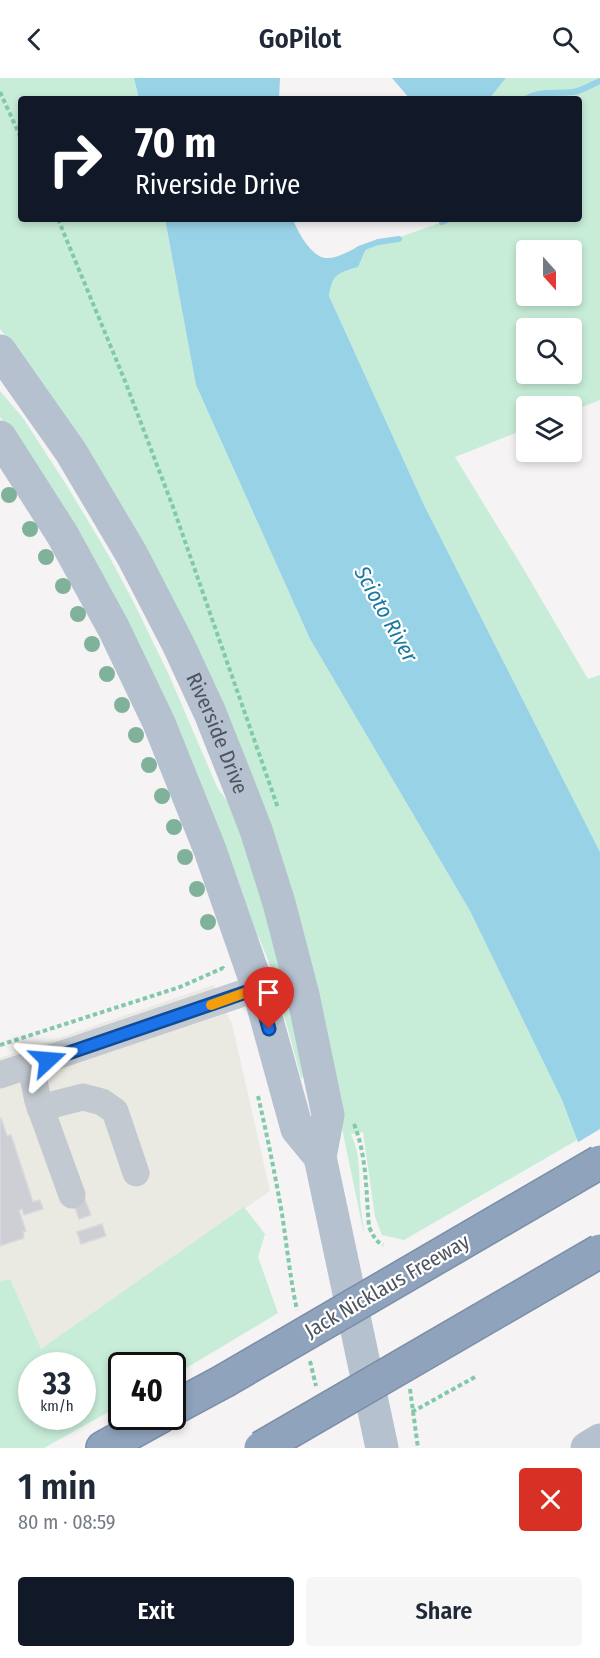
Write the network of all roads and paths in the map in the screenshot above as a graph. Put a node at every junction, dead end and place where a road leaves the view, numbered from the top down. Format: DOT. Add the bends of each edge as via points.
graph roads {
  1 [pos="0,92"];
  2 [pos="18,131"];
  3 [pos="0,351"];
  4 [pos="0,436"];
  5 [pos="227,974"];
  6 [pos="258,988"];
  7 [pos="0,1045"];
  8 [pos="31,1065"];
  9 [pos="0,1076"];
  10 [pos="258,1093"];
  11 [pos="40,1108"];
  12 [pos="320,1157"];
  13 [pos="600,1162"];
  14 [pos="136,1173"];
  15 [pos="72,1195"];
  16 [pos="600,1251"];
  17 [pos="300,1320"];
  18 [pos="308,1352"];
  19 [pos="475,1377"];
  20 [pos="318,1395"];
  21 [pos="186,1402"];
  22 [pos="412,1412"];
  23 [pos="136,1430"];
  24 [pos="600,1440"];
  25 [pos="103,1448"];
  26 [pos="261,1448"];
  27 [pos="382,1448"];
  28 [pos="587,1448"];
  1 -- 2 [label="path"];
  3 -- 12 [label="main road, Riverside Drive" via="71,452 132,555 210,713 256,830 303,994 328,1115"];
  4 -- 6 [label="main road, Riverside Drive" via="62,534 159,723 210,850"];
  5 -- 7 [label="path" via="222,968 180,987"];
  6 -- 8 [label="street"];
  6 -- 12 [label="main road, Riverside Drive" via="297,1129"];
  8 -- 9 [label="street"];
  8 -- 11 [label="street"];
  10 -- 17 [label="path"];
  11 -- 14 [label="street" via="83,1097 102,1102 115,1111"];
  11 -- 15 [label="street"];
  12 -- 27 [label="main road, Riverside Drive"];
  13 -- 21 [label="highway, Jack Nicklaus Freeway, bridge"];
  16 -- 26 [label="highway, bridge"];
  18 -- 20 [label="path"];
  19 -- 22 [label="path"];
  23 -- 25 [label="highway"];
  24 -- 28 [label="main road"];
}
